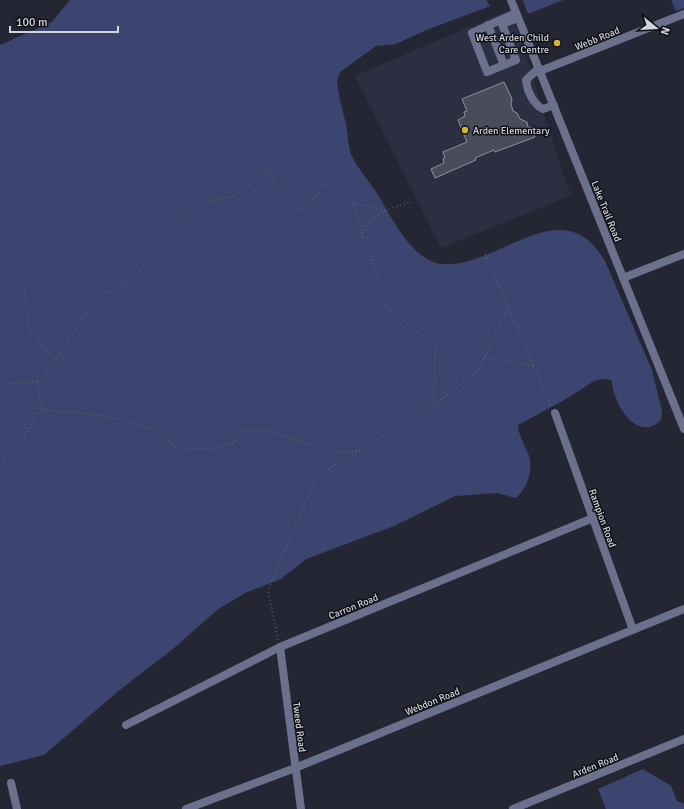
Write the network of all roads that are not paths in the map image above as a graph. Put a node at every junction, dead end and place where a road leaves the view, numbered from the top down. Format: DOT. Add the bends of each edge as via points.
graph roads {
  1 [pos="511,0"];
  2 [pos="684,14"];
  3 [pos="517,15"];
  4 [pos="488,25"];
  5 [pos="504,65"];
  6 [pos="539,70"];
  7 [pos="554,105"];
  8 [pos="684,254"];
  9 [pos="623,278"];
  10 [pos="554,413"];
  11 [pos="684,429"];
  12 [pos="593,518"];
  13 [pos="684,609"];
  14 [pos="633,630"];
  15 [pos="280,647"];
  16 [pos="126,725"];
  17 [pos="684,739"];
  18 [pos="295,768"];
  19 [pos="11,783"];
  20 [pos="17,809"];
  21 [pos="186,809"];
  22 [pos="301,809"];
  23 [pos="513,809"];
  1 -- 3 [label="street, Lake Trail Road"];
  2 -- 6 [label="street, Webb Road"];
  3 -- 4 [label="street"];
  3 -- 5 [label="street" via="502,24 516,60"];
  3 -- 6 [label="street, Lake Trail Road"];
  4 -- 5 [label="street"];
  4 -- 5 [label="street" via="472,33 487,72"];
  6 -- 7 [label="street, Lake Trail Road"];
  6 -- 7 [label="street" via="526,80 527,89 538,106 543,109"];
  7 -- 9 [label="street, Lake Trail Road"];
  8 -- 9 [label="street"];
  9 -- 11 [label="street, Lake Trail Road"];
  10 -- 12 [label="street, Rampion Road"];
  12 -- 14 [label="street, Rampion Road"];
  12 -- 15 [label="street, Carron Road"];
  13 -- 14 [label="street, Webdon Road"];
  14 -- 18 [label="street, Webdon Road"];
  15 -- 16 [label="street, Carron Road"];
  15 -- 18 [label="street, Tweed Road"];
  17 -- 23 [label="street, Arden Road"];
  18 -- 21 [label="street, Webdon Road"];
  18 -- 22 [label="street, Tweed Road"];
  19 -- 20 [label="street"];
}
